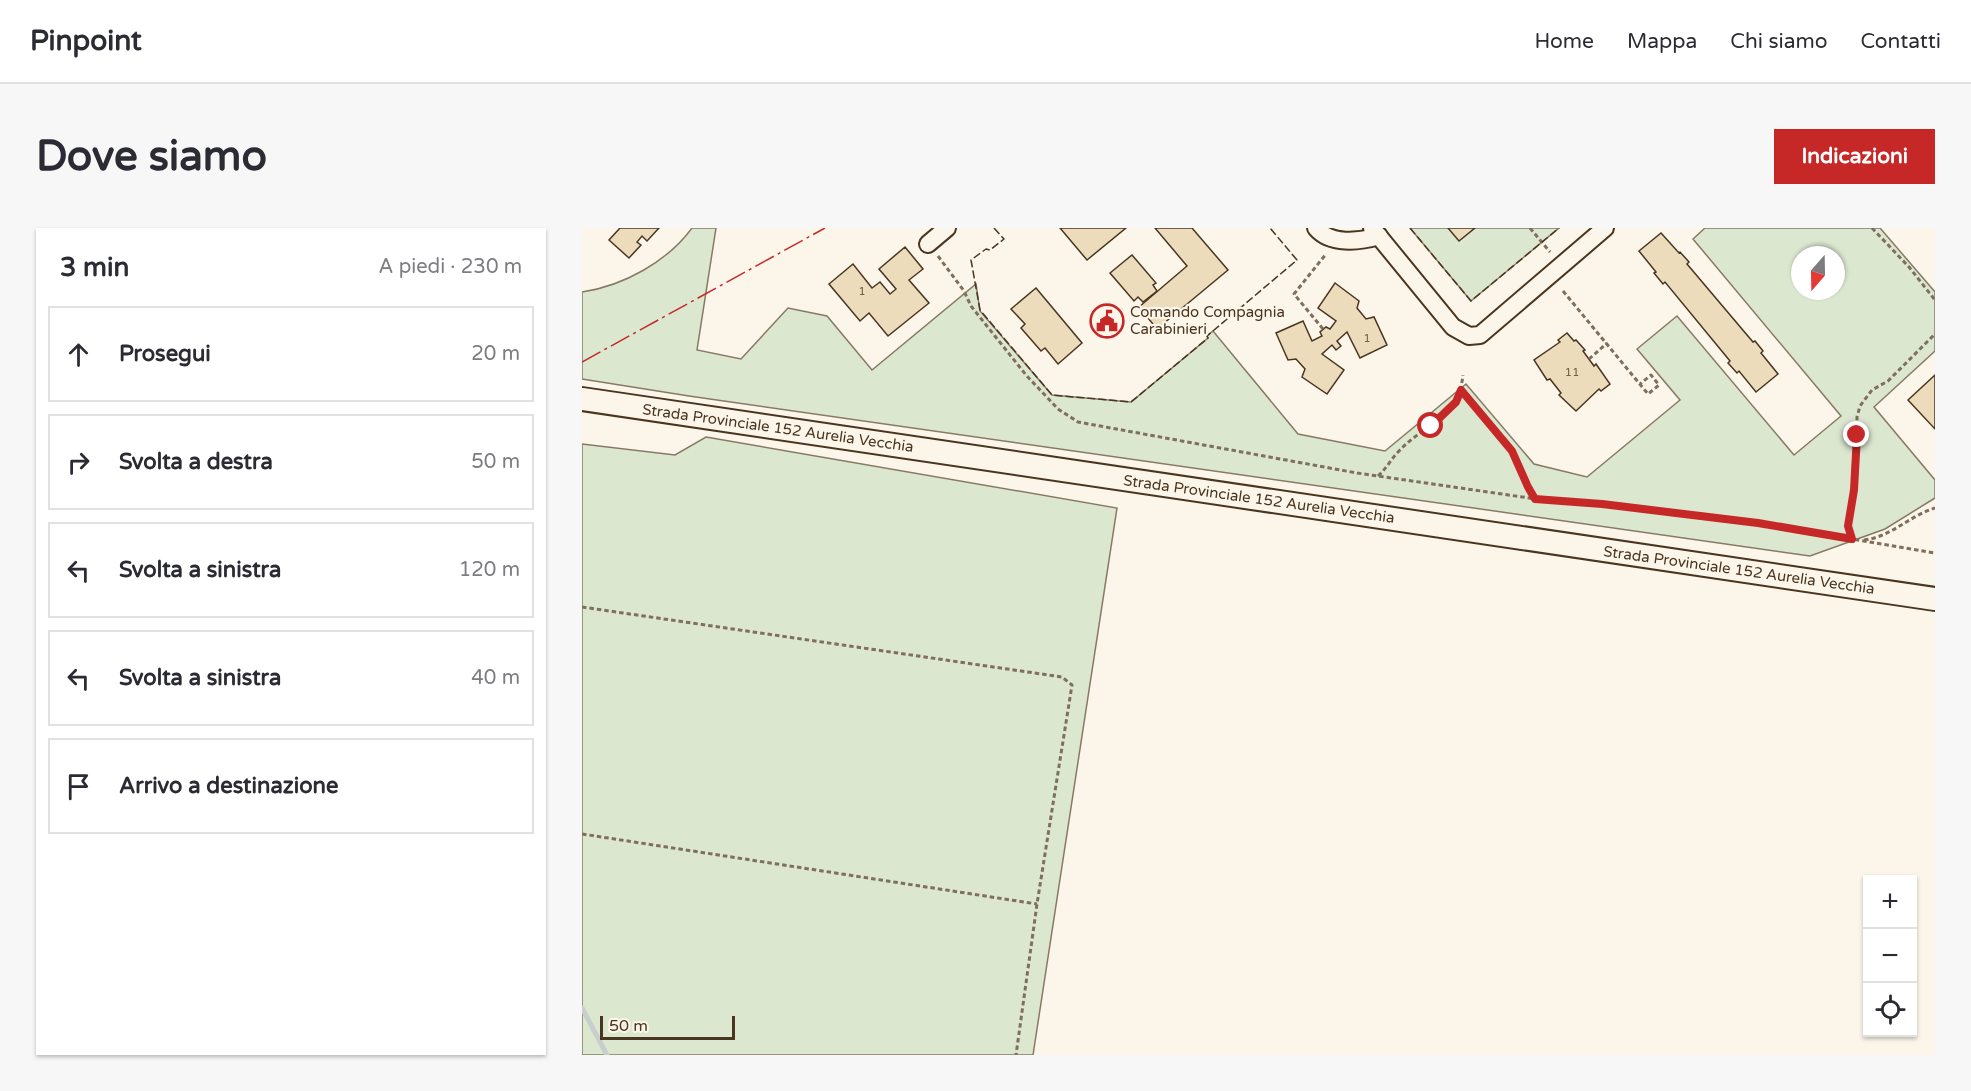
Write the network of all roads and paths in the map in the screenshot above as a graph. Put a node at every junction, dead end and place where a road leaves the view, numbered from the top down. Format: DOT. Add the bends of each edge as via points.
graph roads {
  1 [pos="947,228"];
  2 [pos="1605,228"];
  3 [pos="1872,228"];
  4 [pos="1319,231"];
  5 [pos="1375,232"];
  6 [pos="928,244"];
  7 [pos="1563,291"];
  8 [pos="1935,300"];
  9 [pos="1323,329"];
  10 [pos="1935,334"];
  11 [pos="1607,343"];
  12 [pos="1588,359"];
  13 [pos="1463,375"];
  14 [pos="1640,384"];
  15 [pos="1461,390"];
  16 [pos="582,399"];
  17 [pos="1378,476"];
  18 [pos="1535,499"];
  19 [pos="1935,508"];
  20 [pos="1852,539"];
  21 [pos="1859,541"];
  22 [pos="1935,553"];
  23 [pos="1935,599"];
  24 [pos="582,607"];
  25 [pos="582,834"];
  26 [pos="1037,904"];
  27 [pos="1016,1055"];
  1 -- 6 [label="street"];
  2 -- 5 [label="street" via="1480,334 1469,336 1453,327"];
  3 -- 8 [label="path"];
  4 -- 5 [label="street" via="1329,238 1363,241"];
  4 -- 9 [label="path" via="1326,255 1294,294"];
  6 -- 17 [label="path" via="1026,375 1058,409 1078,422"];
  7 -- 11 [label="path"];
  10 -- 20 [label="path" via="1888,381 1872,390 1860,406 1848,526"];
  11 -- 12 [label="path"];
  11 -- 14 [label="path"];
  13 -- 15 [label="path"];
  14 -- 14 [label="path" via="1648,394 1659,385 1651,375"];
  15 -- 17 [label="path" via="1443,416 1399,451"];
  15 -- 18 [label="path" via="1512,451"];
  16 -- 23 [label="main road, Strada Provinciale 152 Aurelia Vecchia"];
  17 -- 18 [label="path"];
  18 -- 20 [label="path" via="1758,523"];
  19 -- 21 [label="path" via="1882,536"];
  20 -- 21 [label="path"];
  21 -- 22 [label="path"];
  24 -- 26 [label="path" via="1062,677 1072,685"];
  25 -- 26 [label="path"];
  26 -- 27 [label="path"];
}
